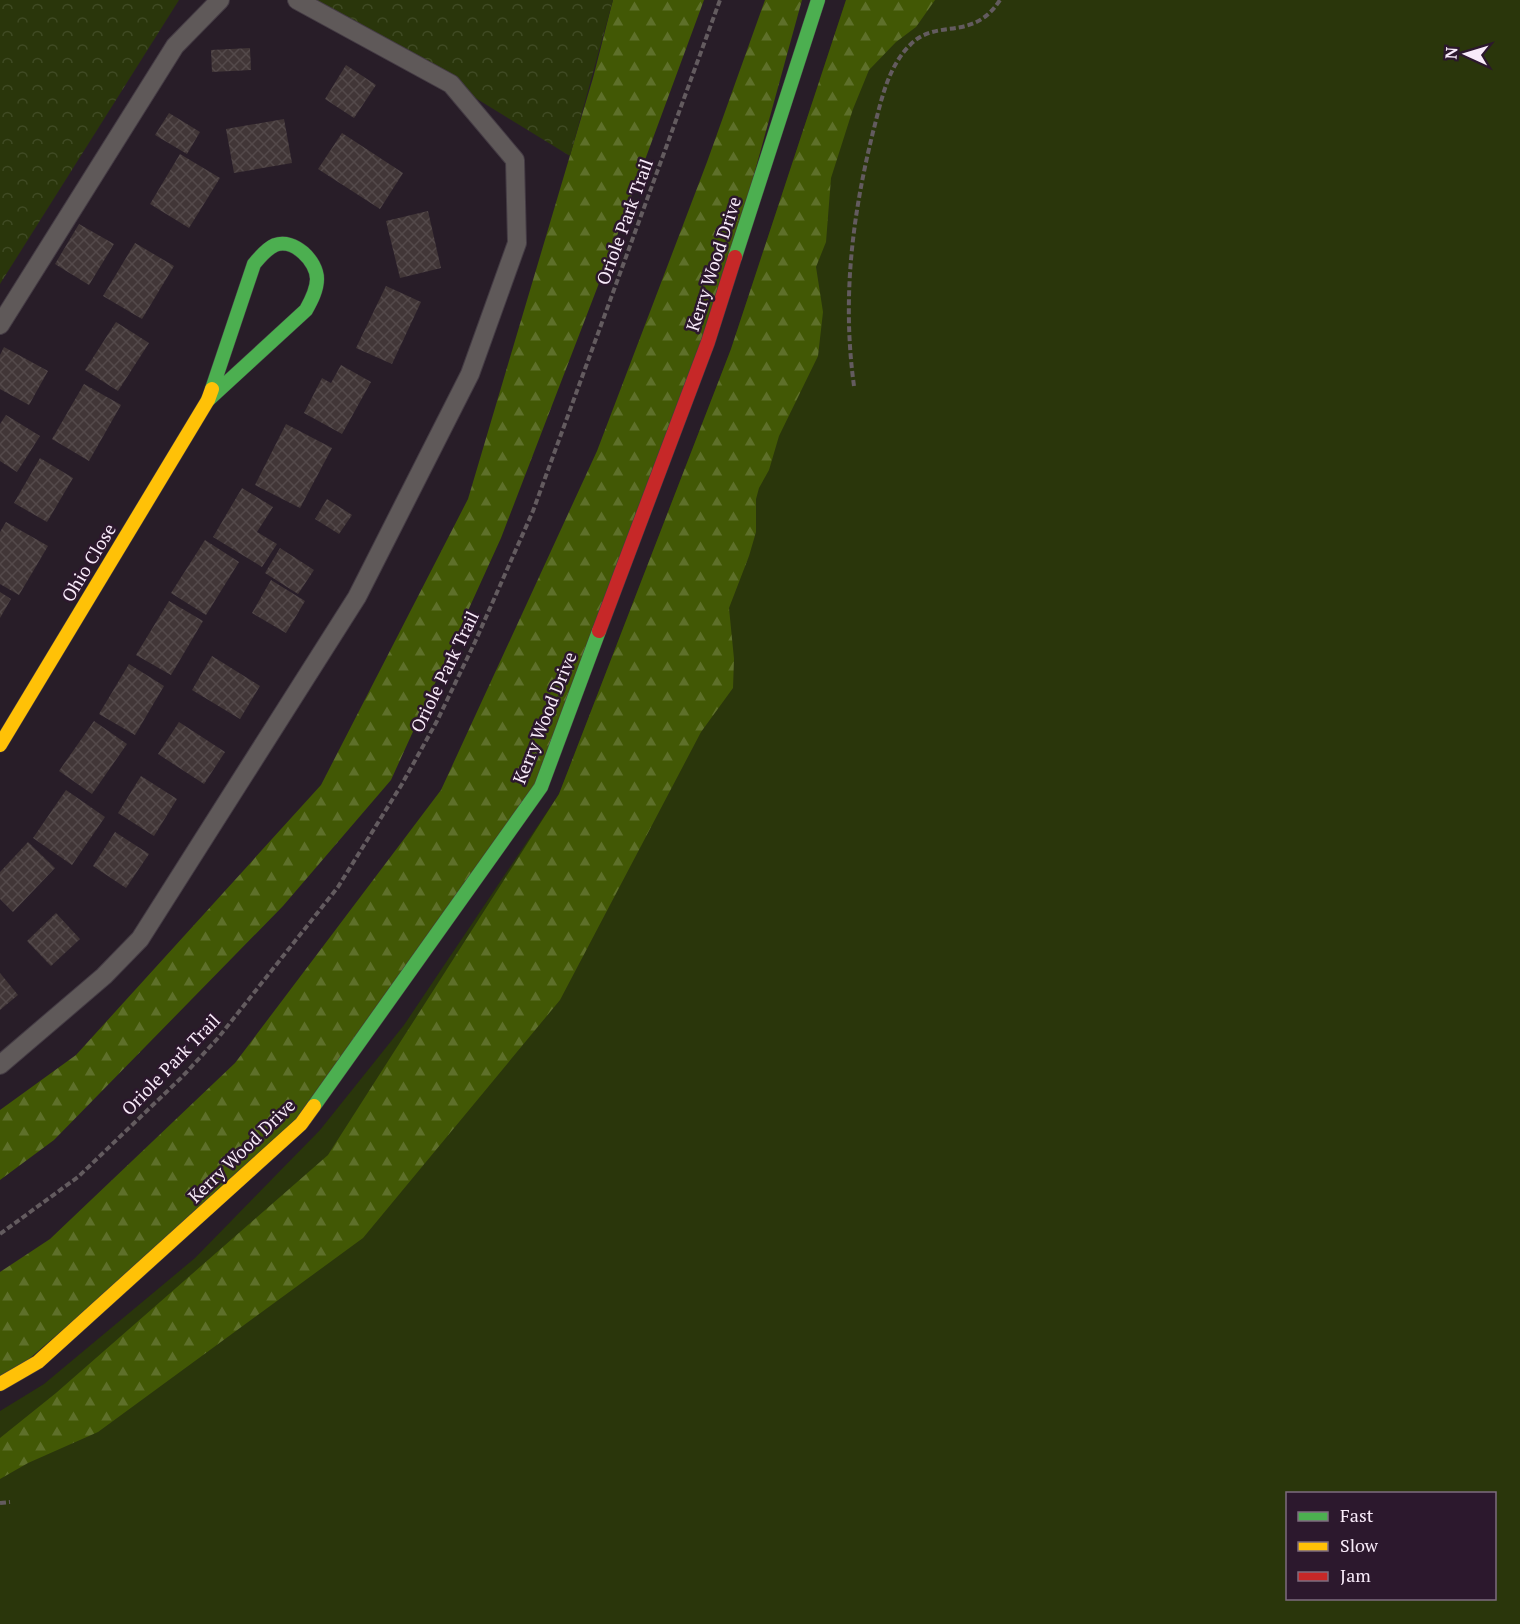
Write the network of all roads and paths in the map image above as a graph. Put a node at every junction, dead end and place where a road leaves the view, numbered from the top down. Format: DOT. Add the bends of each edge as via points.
graph roads {
  1 [pos="220,0"];
  2 [pos="297,0"];
  3 [pos="720,0"];
  4 [pos="818,0"];
  5 [pos="1000,0"];
  6 [pos="0,326"];
  7 [pos="854,386"];
  8 [pos="208,400"];
  9 [pos="0,745"];
  10 [pos="0,1065"];
  11 [pos="0,1234"];
  12 [pos="0,1384"];
  13 [pos="10,1502"];
  14 [pos="0,1503"];
  1 -- 6 [label="lane" via="175,46"];
  2 -- 10 [label="lane" via="451,84 515,160 518,243 470,374 357,597 140,939 104,976"];
  3 -- 11 [label="path, Oriole Park Trail" via="533,511 475,642 402,784 338,886 218,1038 78,1177"];
  4 -- 12 [label="street, Kerry Wood Drive" via="708,342 541,787 301,1124 38,1362"];
  5 -- 7 [label="path" via="985,18 970,25 922,35 893,67 865,165 852,237 849,295"];
  8 -- 8 [label="street, Ohio Close" via="306,310 318,279 314,264 304,252 280,244 261,254 254,264"];
  8 -- 9 [label="street, Ohio Close"];
  13 -- 14 [label="path"];
}
